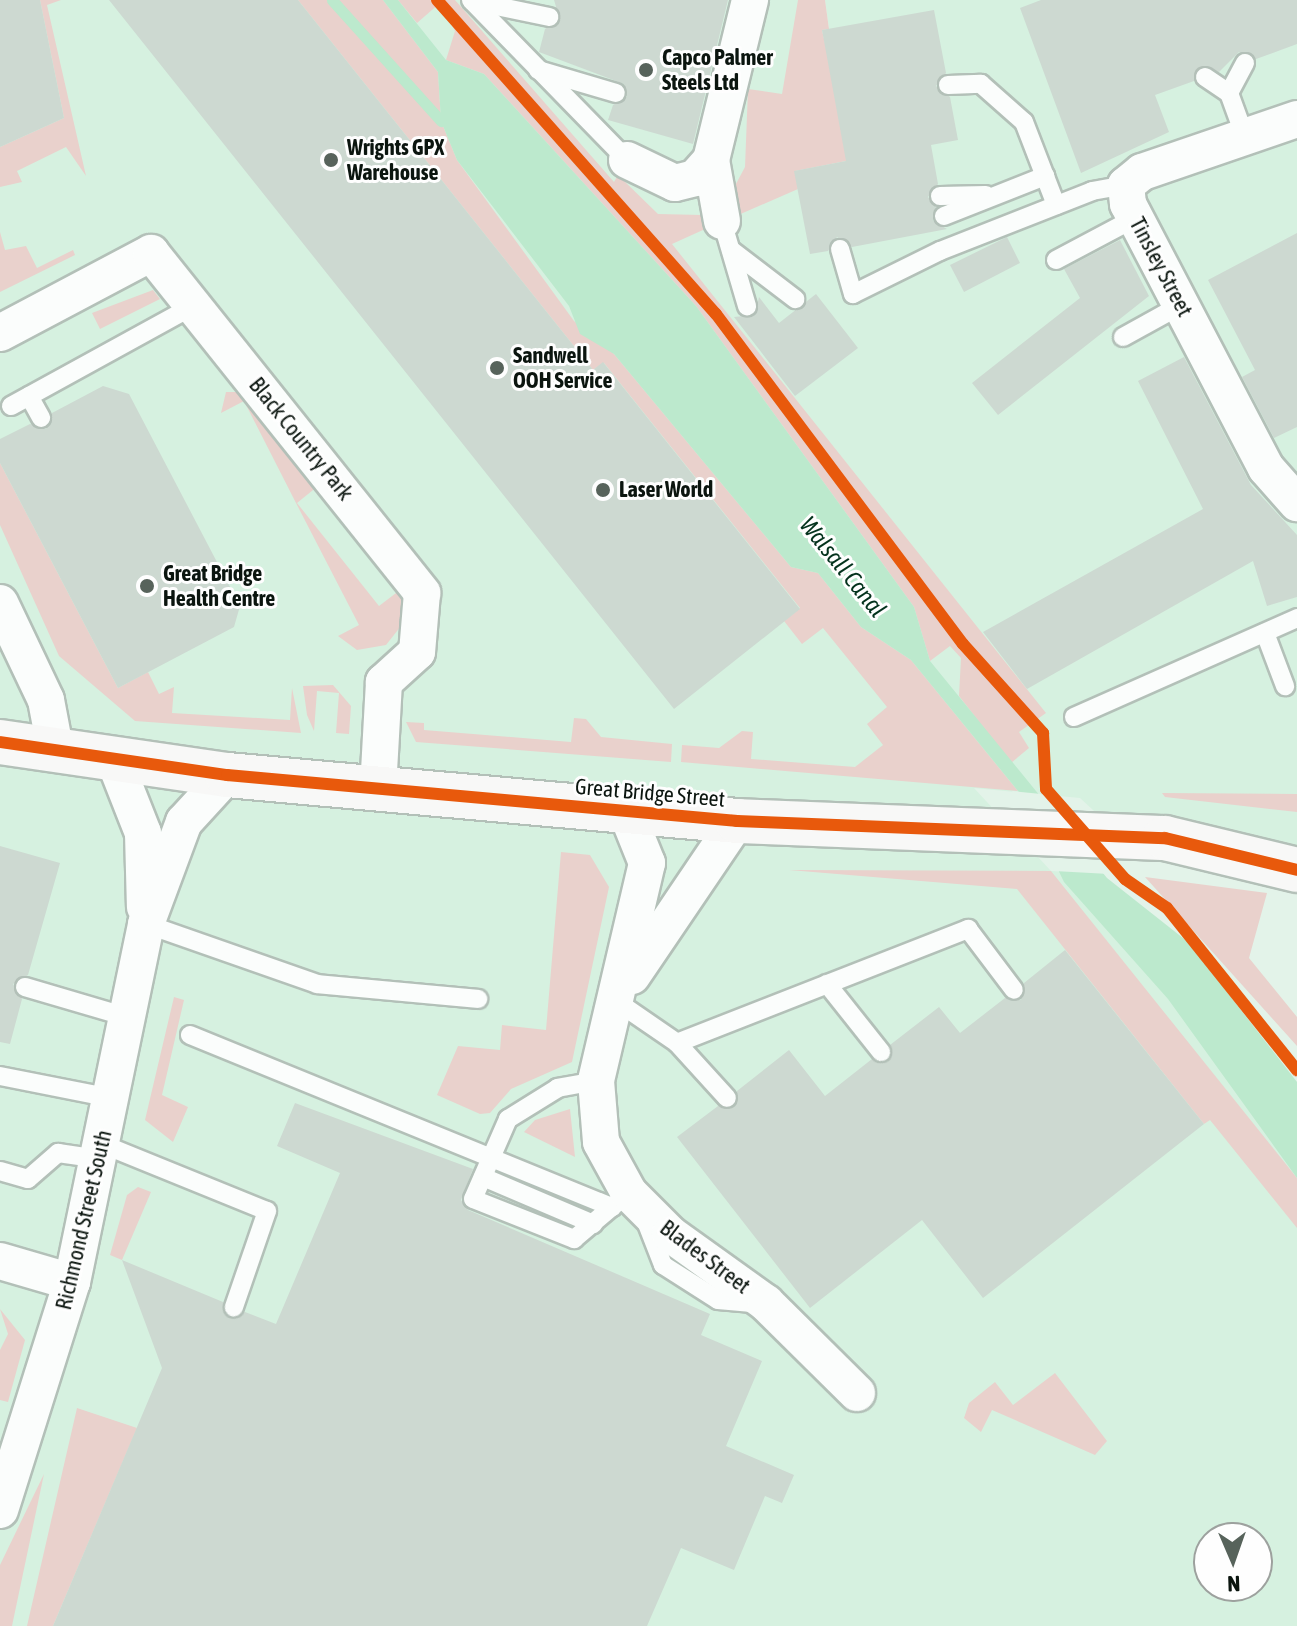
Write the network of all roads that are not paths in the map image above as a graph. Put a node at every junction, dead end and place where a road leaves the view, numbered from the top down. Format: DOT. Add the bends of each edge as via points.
graph roads {
  1 [pos="750,0"];
  2 [pos="472,1"];
  3 [pos="549,17"];
  4 [pos="1245,63"];
  5 [pos="532,69"];
  6 [pos="1205,77"];
  7 [pos="948,85"];
  8 [pos="616,93"];
  9 [pos="1229,93"];
  10 [pos="1297,119"];
  11 [pos="1245,137"];
  12 [pos="627,160"];
  13 [pos="711,160"];
  14 [pos="1045,176"];
  15 [pos="997,195"];
  16 [pos="940,196"];
  17 [pos="1131,202"];
  18 [pos="1056,205"];
  19 [pos="944,216"];
  20 [pos="727,236"];
  21 [pos="840,249"];
  22 [pos="1056,260"];
  23 [pos="795,299"];
  24 [pos="1181,305"];
  25 [pos="193,306"];
  26 [pos="747,306"];
  27 [pos="0,333"];
  28 [pos="1123,337"];
  29 [pos="29,396"];
  30 [pos="11,406"];
  31 [pos="41,418"];
  32 [pos="1294,494"];
  33 [pos="0,603"];
  34 [pos="1297,618"];
  35 [pos="1265,633"];
  36 [pos="1285,686"];
  37 [pos="1074,717"];
  38 [pos="0,742"];
  39 [pos="56,753"];
  40 [pos="115,762"];
  41 [pos="227,775"];
  42 [pos="378,791"];
  43 [pos="626,811"];
  44 [pos="737,821"];
  45 [pos="1165,838"];
  46 [pos="1297,842"];
  47 [pos="1297,870"];
  48 [pos="146,924"];
  49 [pos="827,984"];
  50 [pos="25,987"];
  51 [pos="1014,990"];
  52 [pos="478,999"];
  53 [pos="616,1001"];
  54 [pos="127,1017"];
  55 [pos="190,1035"];
  56 [pos="677,1043"];
  57 [pos="881,1052"];
  58 [pos="0,1076"];
  59 [pos="596,1081"];
  60 [pos="111,1098"];
  61 [pos="727,1098"];
  62 [pos="101,1152"];
  63 [pos="492,1156"];
  64 [pos="0,1171"];
  65 [pos="483,1177"];
  66 [pos="627,1201"];
  67 [pos="593,1224"];
  68 [pos="0,1261"];
  69 [pos="72,1282"];
  70 [pos="234,1307"];
  71 [pos="857,1393"];
  72 [pos="0,1510"];
  1 -- 13 [label="street"];
  2 -- 3 [label="lane"];
  2 -- 5 [label="lane"];
  4 -- 9 [label="lane"];
  5 -- 8 [label="lane"];
  5 -- 12 [label="lane"];
  6 -- 9 [label="lane"];
  7 -- 14 [label="lane" via="981,84 1024,122"];
  9 -- 11 [label="lane"];
  10 -- 11 [label="street"];
  11 -- 17 [label="street" via="1142,172"];
  12 -- 13 [label="street" via="675,183 695,178"];
  13 -- 20 [label="street"];
  14 -- 15 [label="lane"];
  14 -- 18 [label="lane"];
  15 -- 16 [label="lane"];
  15 -- 19 [label="lane"];
  17 -- 18 [label="lane"];
  17 -- 22 [label="lane"];
  17 -- 24 [label="street, Tinsley Street" via="1146,265"];
  18 -- 21 [label="lane" via="853,294"];
  20 -- 23 [label="lane"];
  20 -- 26 [label="lane"];
  24 -- 28 [label="lane"];
  24 -- 32 [label="street, Tinsley Street" via="1266,468"];
  25 -- 27 [label="street, Black Country Park" via="151,253"];
  25 -- 29 [label="lane"];
  25 -- 42 [label="street, Black Country Park" via="422,593 417,652 384,682"];
  29 -- 30 [label="lane"];
  29 -- 31 [label="lane"];
  33 -- 39 [label="street" via="46,700"];
  34 -- 35 [label="lane"];
  35 -- 36 [label="lane"];
  35 -- 37 [label="lane"];
  38 -- 39 [label="street, Great Bridge Street"];
  39 -- 40 [label="street, Great Bridge Street"];
  40 -- 41 [label="street, Great Bridge Street"];
  40 -- 48 [label="street, Richmond Street South" via="144,838"];
  41 -- 42 [label="street, Great Bridge Street"];
  41 -- 48 [label="street, Richmond Street South" via="184,822"];
  42 -- 43 [label="street, Great Bridge Street"];
  43 -- 44 [label="street, Great Bridge Street"];
  43 -- 53 [label="street, Blades Street" via="647,863"];
  44 -- 45 [label="street, Great Bridge Street"];
  44 -- 53 [label="street, Blades Street"];
  45 -- 46 [label="street, Great Bridge Street"];
  45 -- 47 [label="street, Great Bridge Street"];
  48 -- 52 [label="lane" via="317,984"];
  48 -- 54 [label="street, Richmond Street South"];
  49 -- 51 [label="lane" via="968,929"];
  49 -- 56 [label="lane"];
  49 -- 57 [label="lane"];
  50 -- 54 [label="lane"];
  53 -- 56 [label="lane"];
  53 -- 59 [label="street, Blades Street"];
  54 -- 60 [label="street, Richmond Street South"];
  55 -- 63 [label="lane"];
  56 -- 61 [label="lane"];
  58 -- 60 [label="lane"];
  59 -- 63 [label="lane" via="529,1100 508,1119"];
  59 -- 66 [label="street, Blades Street" via="601,1142"];
  60 -- 62 [label="street, Richmond Street South"];
  62 -- 64 [label="lane" via="58,1153 28,1179"];
  62 -- 69 [label="street, Richmond Street South"];
  62 -- 70 [label="lane" via="267,1211"];
  63 -- 65 [label="lane"];
  63 -- 66 [label="lane"];
  65 -- 67 [label="lane"];
  65 -- 67 [label="lane" via="473,1199 574,1239"];
  66 -- 67 [label="lane"];
  66 -- 71 [label="street, Blades Street" via="766,1303"];
  68 -- 69 [label="street"];
  69 -- 72 [label="street, Richmond Street South"];
}
